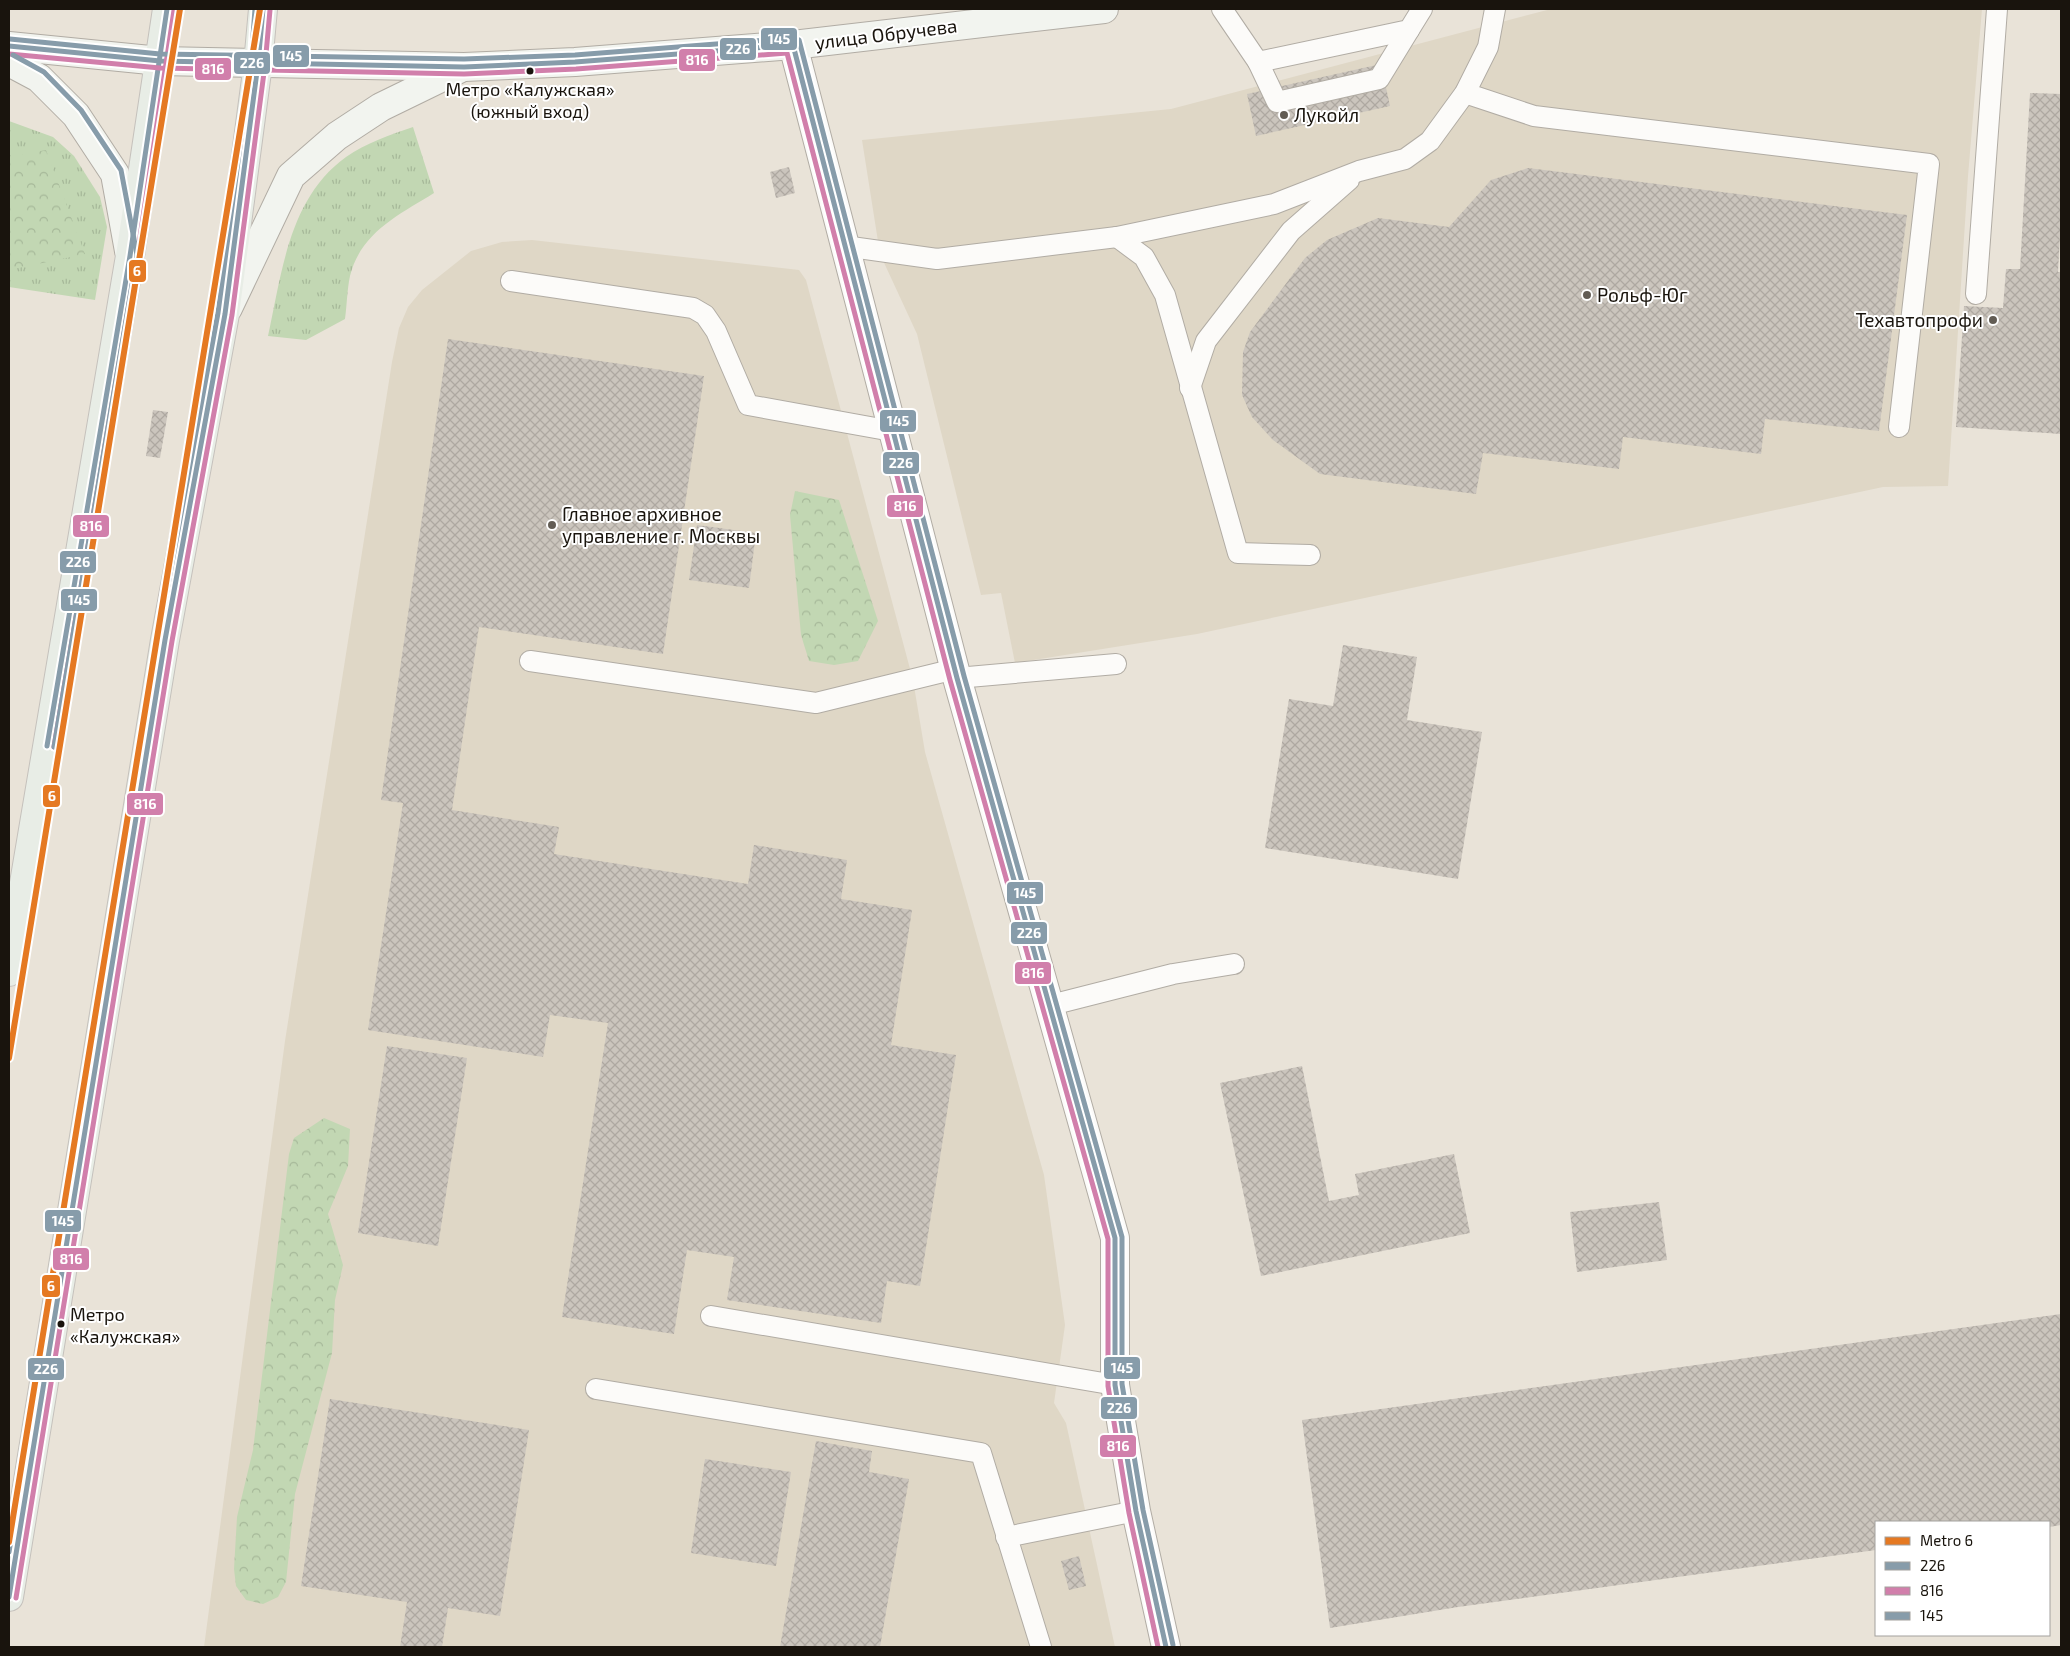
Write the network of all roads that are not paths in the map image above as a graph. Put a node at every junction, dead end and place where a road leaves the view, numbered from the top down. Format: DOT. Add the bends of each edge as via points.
graph roads {
  1 [pos="167,9"];
  2 [pos="263,9"];
  3 [pos="1104,9"];
  4 [pos="1222,9"];
  5 [pos="1422,9"];
  6 [pos="1495,9"];
  7 [pos="1997,9"];
  8 [pos="1409,30"];
  9 [pos="793,45"];
  10 [pos="9,46"];
  11 [pos="160,61"];
  12 [pos="9,62"];
  13 [pos="1258,62"];
  14 [pos="258,64"];
  15 [pos="464,67"];
  16 [pos="1464,93"];
  17 [pos="1359,170"];
  18 [pos="1117,237"];
  19 [pos="844,246"];
  20 [pos="130,256"];
  21 [pos="511,281"];
  22 [pos="1976,294"];
  23 [pos="225,314"];
  24 [pos="1190,388"];
  25 [pos="1899,427"];
  26 [pos="892,431"];
  27 [pos="1310,555"];
  28 [pos="530,661"];
  29 [pos="1116,664"];
  30 [pos="956,673"];
  31 [pos="1234,964"];
  32 [pos="9,972"];
  33 [pos="1051,1005"];
  34 [pos="711,1316"];
  35 [pos="1115,1384"];
  36 [pos="596,1389"];
  37 [pos="1136,1511"];
  38 [pos="1006,1537"];
  39 [pos="9,1597"];
  40 [pos="1041,1647"];
  41 [pos="1166,1647"];
  1 -- 11 [label="main road"];
  2 -- 14 [label="main road"];
  3 -- 9 [label="main road, улица Обручева"];
  4 -- 13 [label="lane"];
  5 -- 8 [label="lane"];
  6 -- 16 [label="lane" via="1488,47"];
  7 -- 22 [label="lane"];
  8 -- 13 [label="lane"];
  8 -- 13 [label="lane" via="1379,79 1277,102"];
  9 -- 15 [label="main road, улица Обручева"];
  9 -- 19 [label="street"];
  10 -- 11 [label="main road, улица Обручева"];
  11 -- 14 [label="main road, улица Обручева"];
  11 -- 20 [label="main road"];
  12 -- 20 [label="main road" via="39,78 76,115 115,174"];
  14 -- 15 [label="main road, улица Обручева"];
  14 -- 23 [label="main road"];
  15 -- 23 [label="main road" via="381,107 338,136 291,176"];
  16 -- 17 [label="lane" via="1430,141 1405,159"];
  16 -- 25 [label="lane" via="1534,116 1930,164"];
  17 -- 18 [label="lane" via="1274,204"];
  17 -- 24 [label="lane" via="1291,231 1206,341"];
  18 -- 19 [label="lane" via="937,259"];
  18 -- 24 [label="lane" via="1144,257 1165,295"];
  19 -- 26 [label="street"];
  20 -- 32 [label="main road"];
  21 -- 26 [label="lane" via="693,308 705,315 716,331 748,405"];
  23 -- 39 [label="main road" via="165,640"];
  24 -- 27 [label="lane" via="1238,553"];
  26 -- 30 [label="street"];
  28 -- 30 [label="lane" via="816,703"];
  29 -- 30 [label="lane"];
  30 -- 33 [label="street"];
  31 -- 33 [label="lane" via="1173,974"];
  33 -- 35 [label="street" via="1115,1238"];
  34 -- 35 [label="lane"];
  35 -- 37 [label="street"];
  36 -- 38 [label="lane" via="981,1453"];
  37 -- 38 [label="lane"];
  37 -- 41 [label="street"];
  38 -- 40 [label="lane"];
}
